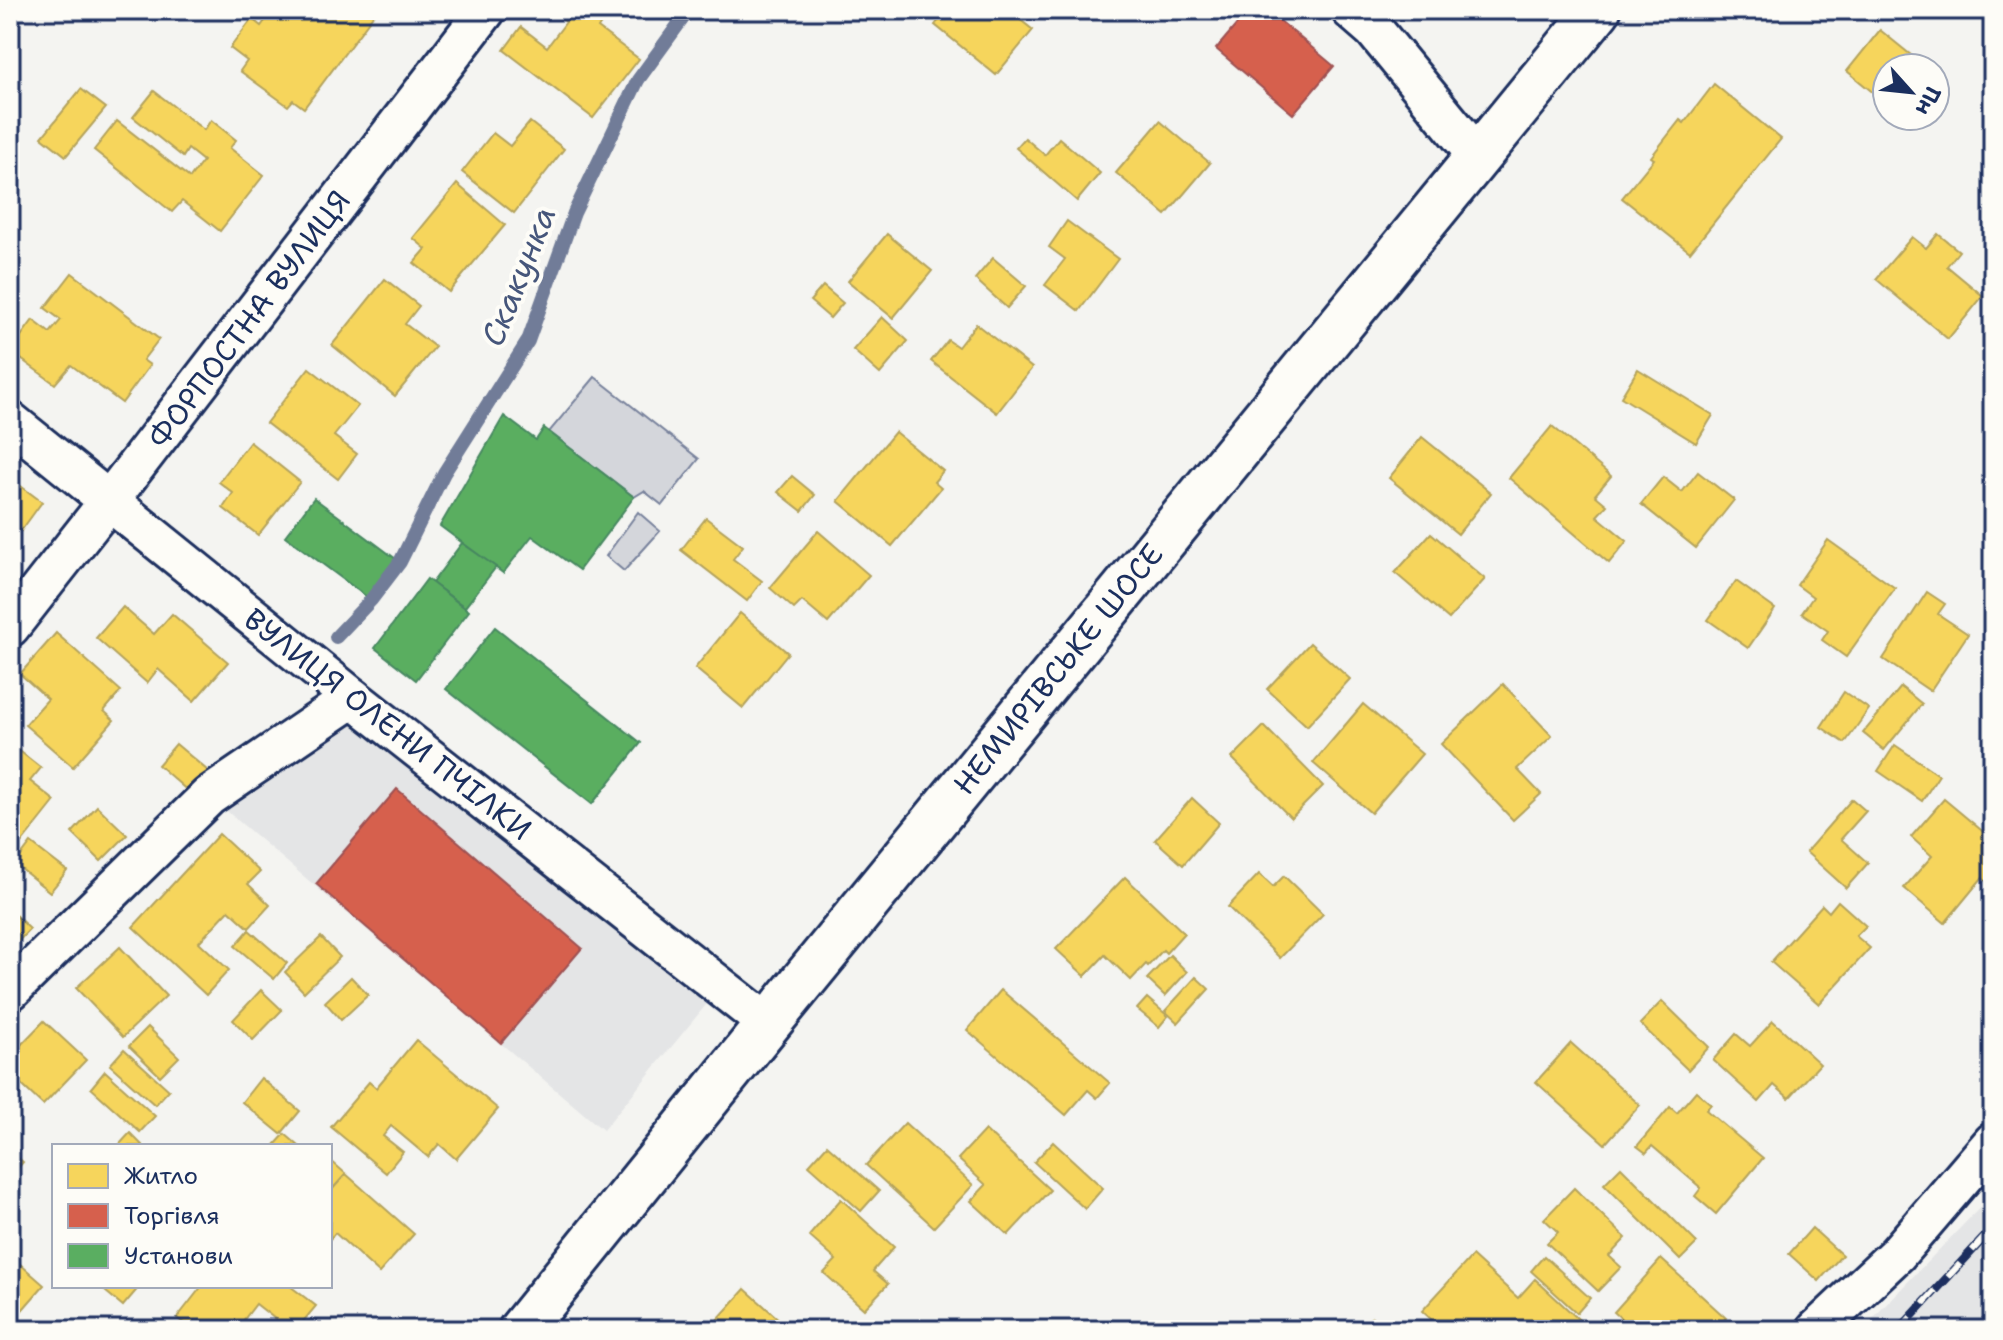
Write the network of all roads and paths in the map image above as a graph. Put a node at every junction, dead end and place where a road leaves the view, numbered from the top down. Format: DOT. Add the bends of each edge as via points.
graph roads {
  1 [pos="486,10"];
  2 [pos="1351,10"];
  3 [pos="1598,10"];
  4 [pos="1478,157"];
  5 [pos="10,421"];
  6 [pos="109,501"];
  7 [pos="10,627"];
  8 [pos="353,698"];
  9 [pos="10,991"];
  10 [pos="768,1024"];
  11 [pos="1993,1142"];
  12 [pos="521,1330"];
  13 [pos="1816,1330"];
  1 -- 6 [label="street, ФОРПОСТНА ВУЛИЦЯ"];
  2 -- 4 [label="street" via="1374,30"];
  3 -- 4 [label="main road, НЕМИРІВСЬКЕ ШОСЕ"];
  4 -- 10 [label="main road, НЕМИРІВСЬКЕ ШОСЕ"];
  5 -- 6 [label="street, ВУЛИЦЯ ОЛЕНИ ПЧІЛКИ"];
  6 -- 7 [label="street, ФОРПОСТНА ВУЛИЦЯ"];
  6 -- 8 [label="street, ВУЛИЦЯ ОЛЕНИ ПЧІЛКИ"];
  8 -- 9 [label="street" via="209,796"];
  8 -- 10 [label="street, ВУЛИЦЯ ОЛЕНИ ПЧІЛКИ"];
  10 -- 12 [label="main road, НЕМИРІВСЬКЕ ШОСЕ"];
  11 -- 13 [label="street" via="1897,1254"];
}
